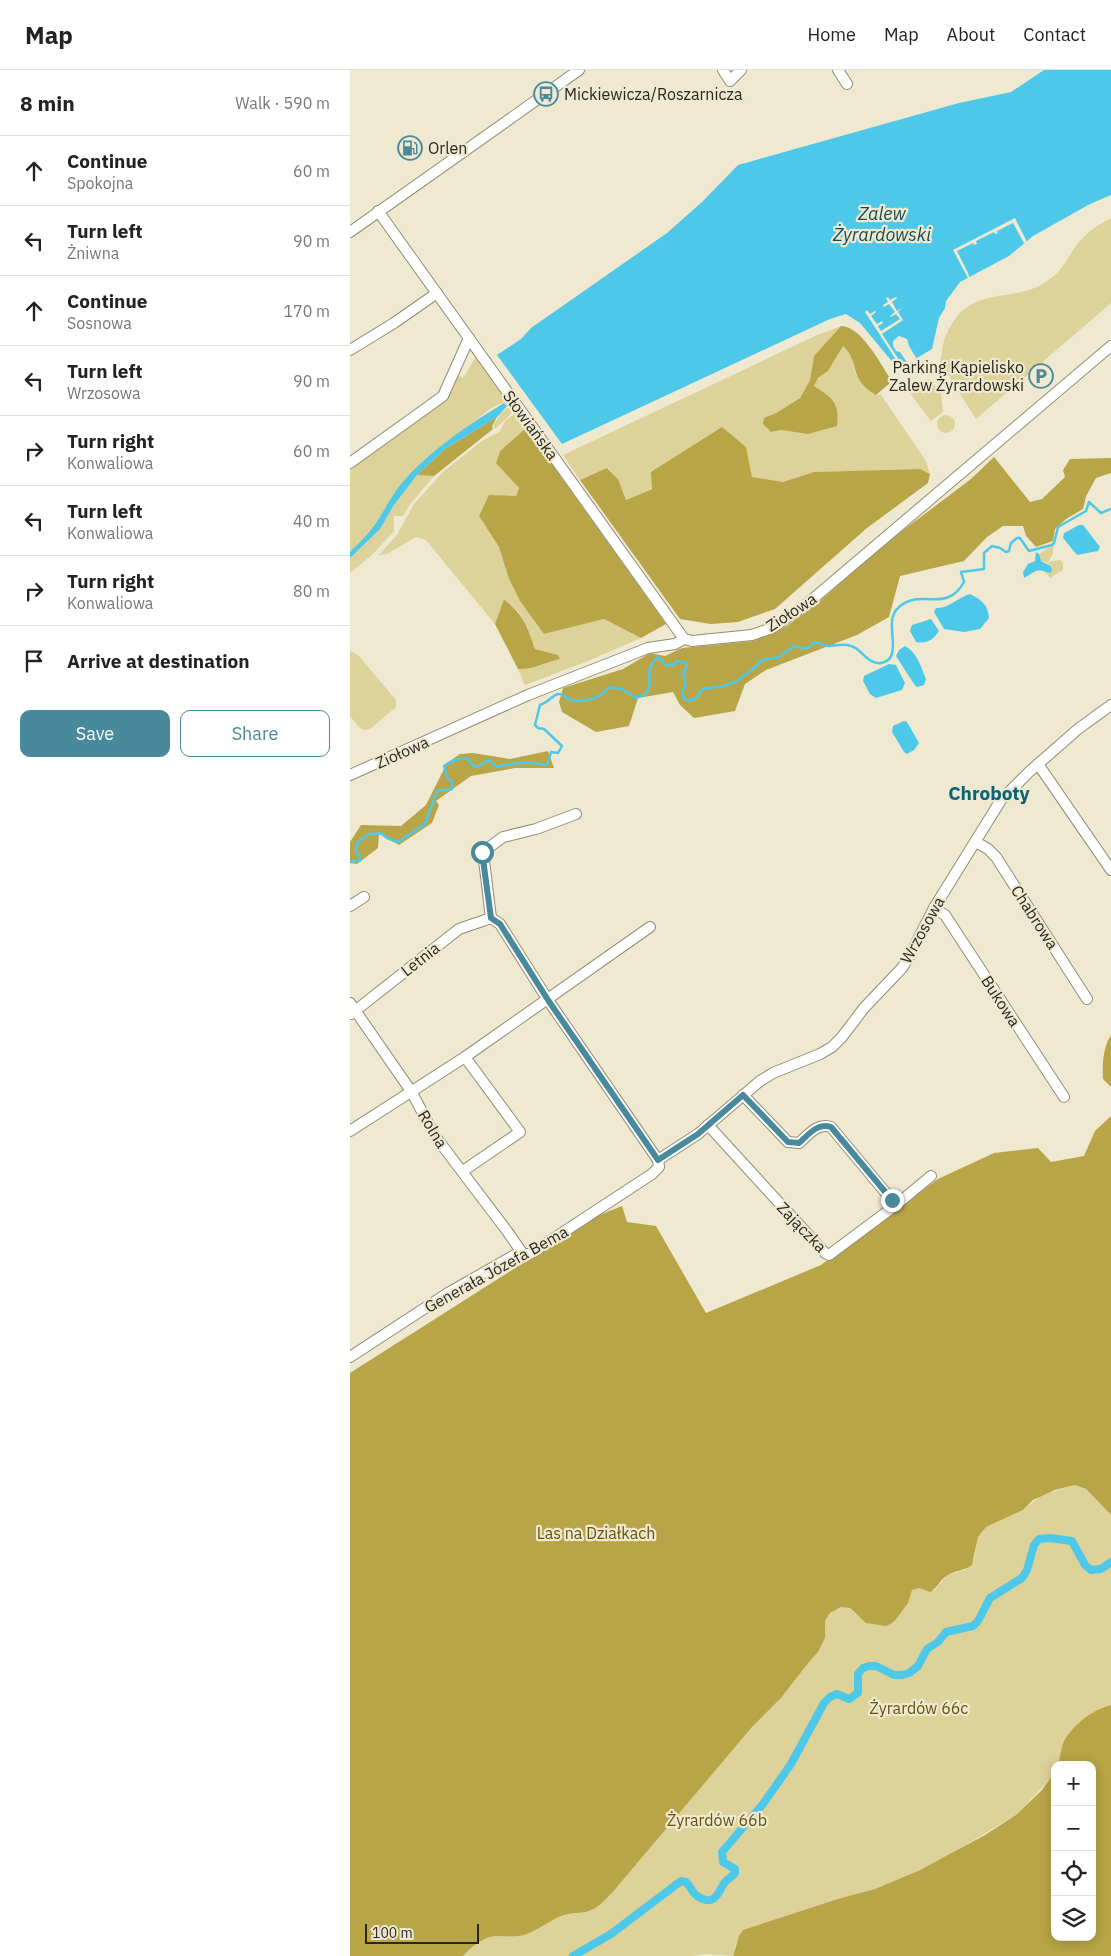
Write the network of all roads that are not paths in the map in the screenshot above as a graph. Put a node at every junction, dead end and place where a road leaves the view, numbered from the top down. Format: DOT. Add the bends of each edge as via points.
graph roads {
  1 [pos="579,70"];
  2 [pos="723,70"];
  3 [pos="741,70"];
  4 [pos="838,70"];
  5 [pos="847,84"];
  6 [pos="378,211"];
  7 [pos="350,232"];
  8 [pos="437,293"];
  9 [pos="468,338"];
  10 [pos="1111,346"];
  11 [pos="350,350"];
  12 [pos="350,463"];
  13 [pos="684,639"];
  14 [pos="1111,705"];
  15 [pos="1038,764"];
  16 [pos="350,776"];
  17 [pos="576,814"];
  18 [pos="976,842"];
  19 [pos="1111,870"];
  20 [pos="364,897"];
  21 [pos="350,906"];
  22 [pos="934,908"];
  23 [pos="491,918"];
  24 [pos="650,927"];
  25 [pos="1087,999"];
  26 [pos="548,1000"];
  27 [pos="352,1010"];
  28 [pos="465,1057"];
  29 [pos="411,1092"];
  30 [pos="743,1095"];
  31 [pos="1064,1097"];
  32 [pos="708,1125"];
  33 [pos="350,1131"];
  34 [pos="658,1160"];
  35 [pos="463,1171"];
  36 [pos="931,1176"];
  37 [pos="896,1205"];
  38 [pos="520,1252"];
  39 [pos="350,1357"];
  1 -- 6 [label="street"];
  2 -- 3 [label="street" via="730,81"];
  4 -- 5 [label="street"];
  6 -- 7 [label="street"];
  6 -- 8 [label="street, Słowiańska"];
  8 -- 9 [label="street, Słowiańska"];
  8 -- 11 [label="street"];
  9 -- 12 [label="street" via="443,396"];
  9 -- 13 [label="street, Słowiańska"];
  10 -- 13 [label="street, Ziołowa" via="808,603 772,628 752,635"];
  13 -- 16 [label="street, Ziołowa" via="675,644 648,648 528,695"];
  14 -- 15 [label="street, Wrzosowa"];
  15 -- 18 [label="street, Wrzosowa" via="1001,800"];
  15 -- 19 [label="street"];
  17 -- 23 [label="street" via="503,837 482,852"];
  18 -- 22 [label="street, Wrzosowa"];
  18 -- 25 [label="street, Chabrowa" via="996,857"];
  20 -- 21 [label="street"];
  22 -- 30 [label="street, Wrzosowa" via="902,968 832,1047 773,1073"];
  22 -- 31 [label="street, Bukowa" via="945,915"];
  23 -- 26 [label="street" via="500,924"];
  23 -- 27 [label="street, Letnia" via="459,929"];
  24 -- 26 [label="street"];
  26 -- 28 [label="street"];
  26 -- 34 [label="street"];
  27 -- 29 [label="street, Rolna"];
  28 -- 29 [label="street"];
  28 -- 35 [label="street" via="520,1132"];
  29 -- 33 [label="street"];
  29 -- 35 [label="street, Rolna" via="435,1136"];
  30 -- 32 [label="street, Wrzosowa"];
  30 -- 37 [label="street" via="788,1142 799,1143 819,1126 831,1127"];
  32 -- 34 [label="street, Wrzosowa"];
  32 -- 37 [label="street, Zajączka" via="829,1255"];
  34 -- 38 [label="street, Generała Józefa Bema" via="659,1167 652,1174 529,1254"];
  35 -- 38 [label="street, Rolna"];
  36 -- 37 [label="street, Zajączka"];
  38 -- 39 [label="street, Generała Józefa Bema" via="448,1293"];
}
